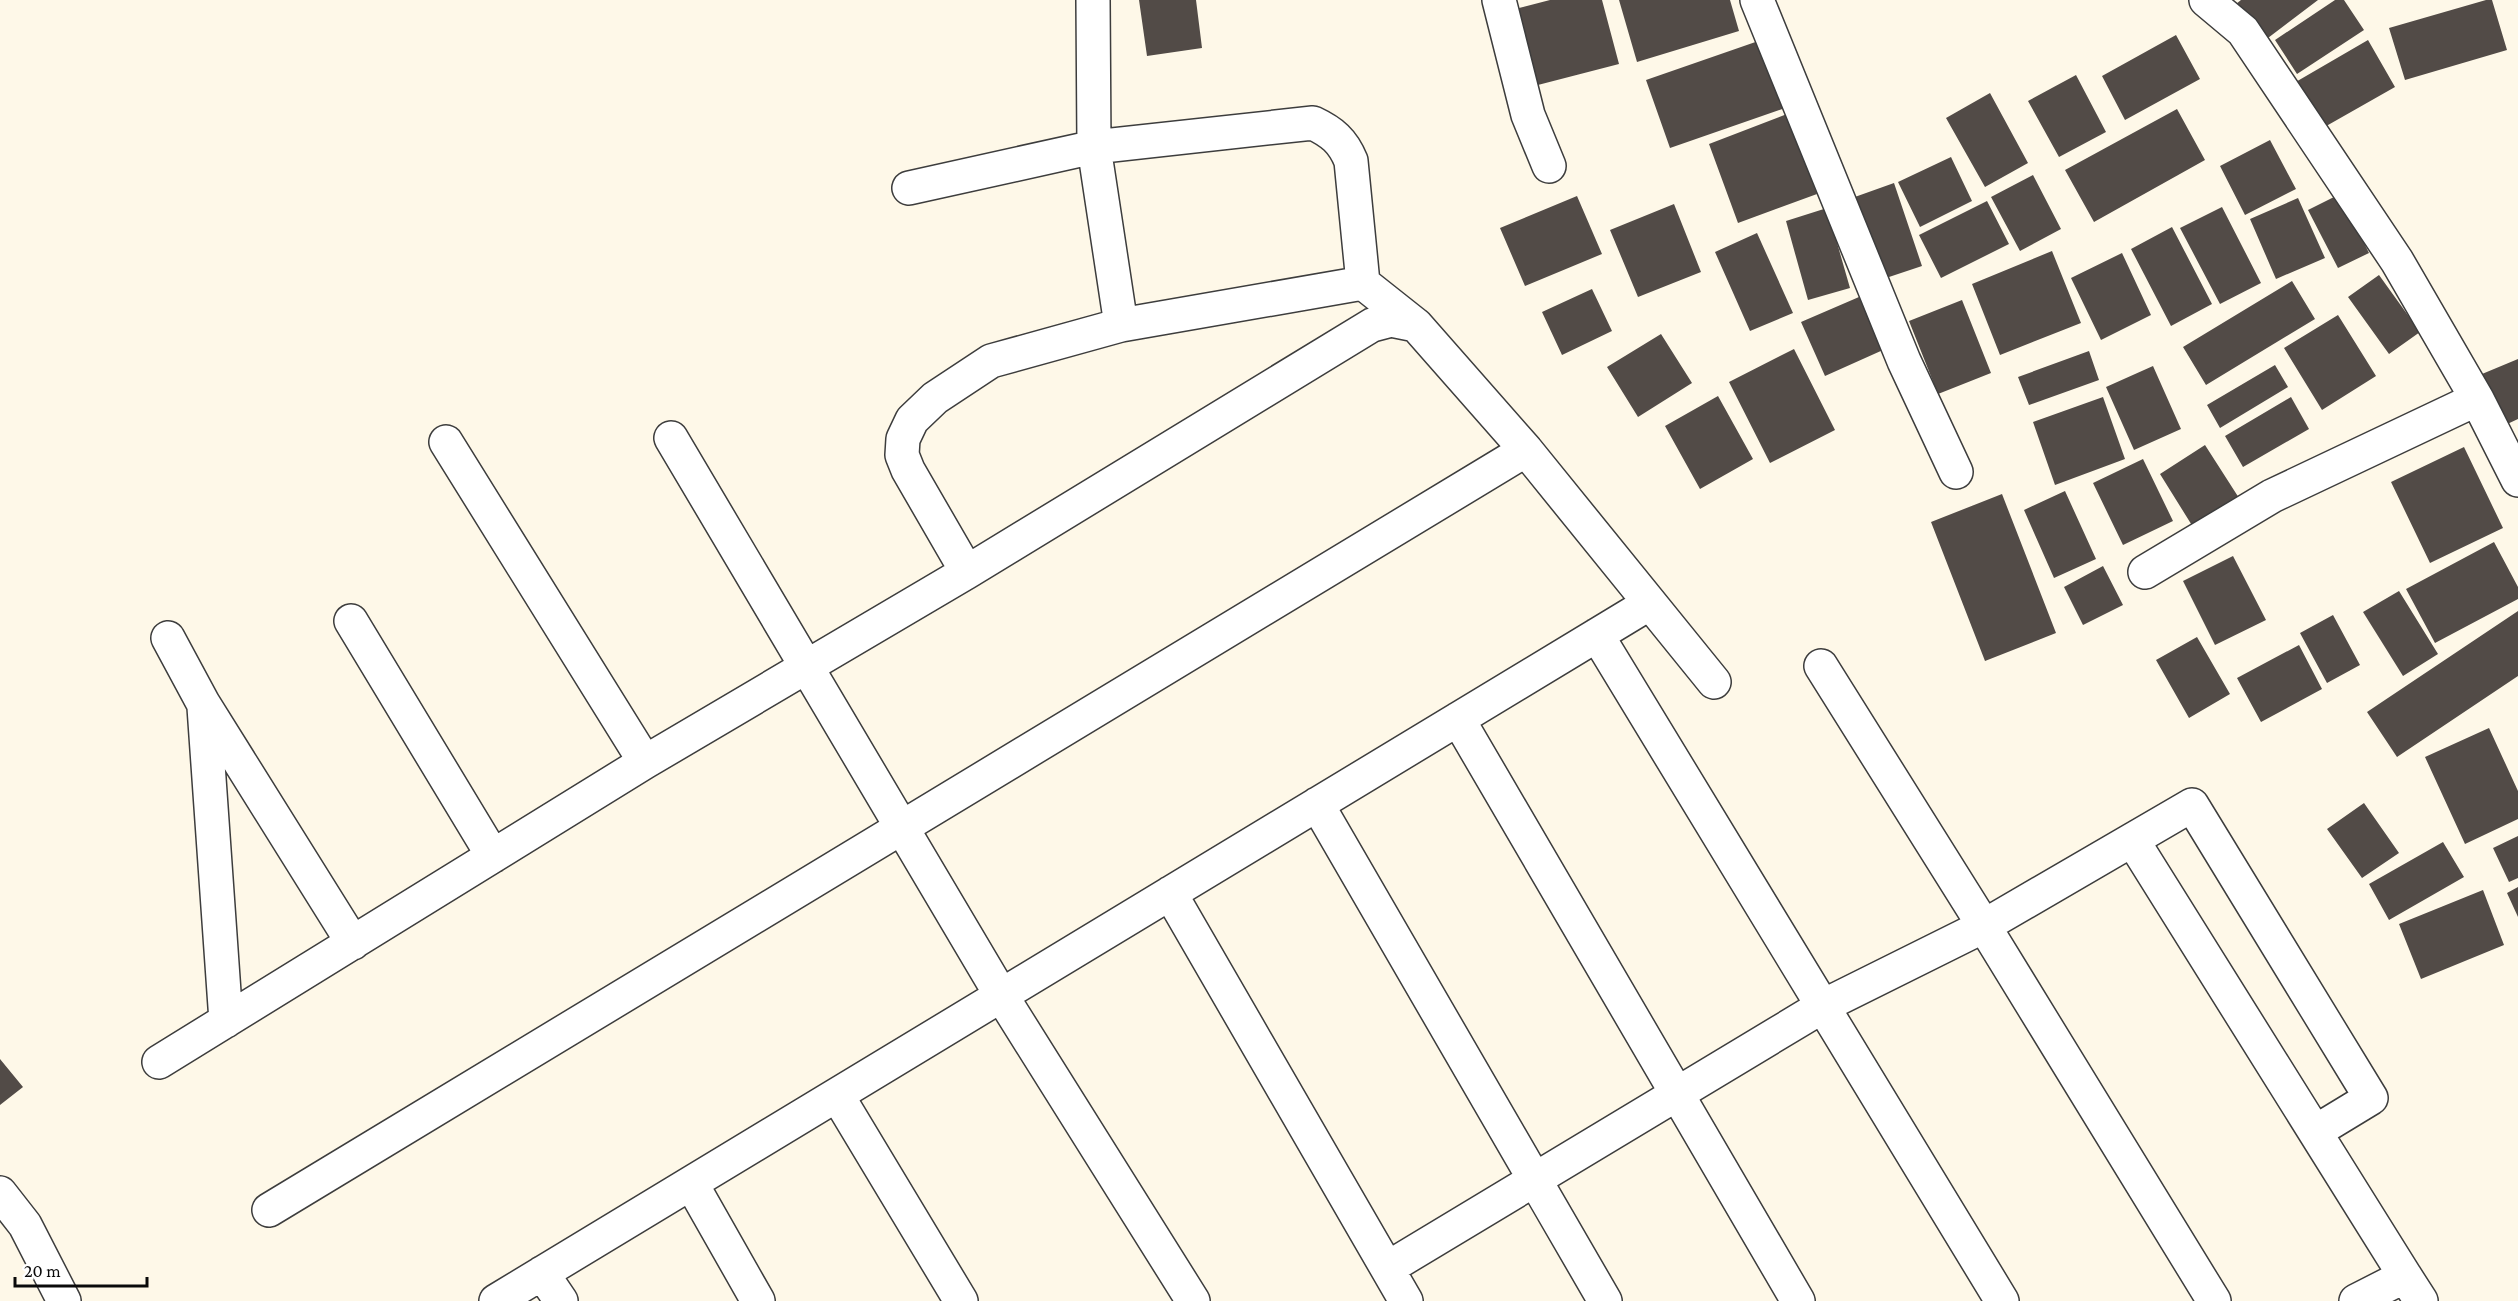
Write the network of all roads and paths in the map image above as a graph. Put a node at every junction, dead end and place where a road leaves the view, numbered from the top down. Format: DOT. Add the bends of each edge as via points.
graph roads {
  1 [pos="1093,0"];
  2 [pos="1499,0"];
  3 [pos="1757,0"];
  4 [pos="2206,0"];
  5 [pos="1094,147"];
  6 [pos="1549,166"];
  7 [pos="909,188"];
  8 [pos="1363,283"];
  9 [pos="1121,325"];
  10 [pos="1416,325"];
  11 [pos="2477,399"];
  12 [pos="671,438"];
  13 [pos="446,442"];
  14 [pos="1526,450"];
  15 [pos="1956,472"];
  16 [pos="2518,480"];
  17 [pos="967,572"];
  18 [pos="2145,572"];
  19 [pos="1650,603"];
  20 [pos="351,621"];
  21 [pos="1597,635"];
  22 [pos="168,638"];
  23 [pos="807,666"];
  24 [pos="1821,666"];
  25 [pos="1714,682"];
  26 [pos="203,703"];
  27 [pos="1458,719"];
  28 [pos="645,762"];
  29 [pos="1317,804"];
  30 [pos="901,827"];
  31 [pos="2133,841"];
  32 [pos="493,856"];
  33 [pos="1170,893"];
  34 [pos="1984,926"];
  35 [pos="353,943"];
  36 [pos="1001,995"];
  37 [pos="1823,1005"];
  38 [pos="226,1021"];
  39 [pos="159,1062"];
  40 [pos="837,1095"];
  41 [pos="1676,1095"];
  42 [pos="2315,1132"];
  43 [pos="1533,1179"];
  44 [pos="691,1183"];
  45 [pos="0,1193"];
  46 [pos="269,1210"];
  47 [pos="1388,1268"];
  48 [pos="542,1273"];
  49 [pos="2413,1288"];
  50 [pos="64,1301"];
  51 [pos="496,1301"];
  52 [pos="561,1301"];
  53 [pos="758,1301"];
  54 [pos="961,1301"];
  55 [pos="1192,1301"];
  56 [pos="1407,1301"];
  57 [pos="1605,1301"];
  58 [pos="1798,1301"];
  59 [pos="2002,1301"];
  60 [pos="2214,1301"];
  61 [pos="2356,1301"];
  1 -- 5 [label="street"];
  2 -- 6 [label="street" via="1528,115"];
  3 -- 15 [label="street" via="1904,361"];
  4 -- 11 [label="street" via="2243,31 2274,75 2397,261"];
  5 -- 7 [label="street"];
  5 -- 8 [label="street" via="1313,123 1332,132 1345,146 1351,161"];
  5 -- 9 [label="street"];
  8 -- 9 [label="street"];
  8 -- 10 [label="street"];
  9 -- 17 [label="street" via="991,362 935,398 912,420 903,439 902,455"];
  10 -- 14 [label="street"];
  10 -- 17 [label="street" via="1391,320 1372,325"];
  11 -- 16 [label="street"];
  11 -- 18 [label="street" via="2272,496"];
  12 -- 23 [label="street"];
  13 -- 28 [label="street"];
  14 -- 19 [label="street"];
  14 -- 30 [label="street"];
  17 -- 23 [label="street"];
  19 -- 21 [label="street"];
  19 -- 25 [label="street"];
  20 -- 32 [label="street"];
  21 -- 27 [label="street"];
  21 -- 37 [label="street"];
  22 -- 26 [label="street"];
  23 -- 28 [label="street"];
  23 -- 30 [label="street"];
  24 -- 34 [label="street"];
  26 -- 35 [label="street"];
  26 -- 38 [label="street"];
  27 -- 29 [label="street"];
  27 -- 41 [label="street"];
  28 -- 32 [label="street"];
  29 -- 33 [label="street"];
  29 -- 43 [label="street"];
  30 -- 36 [label="street"];
  30 -- 46 [label="street"];
  31 -- 34 [label="street"];
  31 -- 42 [label="street"];
  31 -- 42 [label="street" via="2192,805 2371,1098"];
  32 -- 35 [label="street"];
  33 -- 36 [label="street"];
  33 -- 47 [label="street"];
  34 -- 37 [label="street"];
  34 -- 60 [label="street"];
  35 -- 38 [label="street"];
  36 -- 40 [label="street"];
  36 -- 55 [label="street"];
  37 -- 41 [label="street"];
  37 -- 59 [label="street"];
  38 -- 39 [label="street"];
  40 -- 44 [label="street"];
  40 -- 54 [label="street"];
  41 -- 43 [label="street"];
  41 -- 58 [label="street"];
  42 -- 49 [label="street"];
  43 -- 47 [label="street"];
  43 -- 57 [label="street"];
  44 -- 48 [label="street"];
  44 -- 53 [label="street"];
  45 -- 50 [label="street" via="25,1225"];
  47 -- 56 [label="street"];
  48 -- 51 [label="street"];
  48 -- 52 [label="street"];
  49 -- 61 [label="street"];
}
